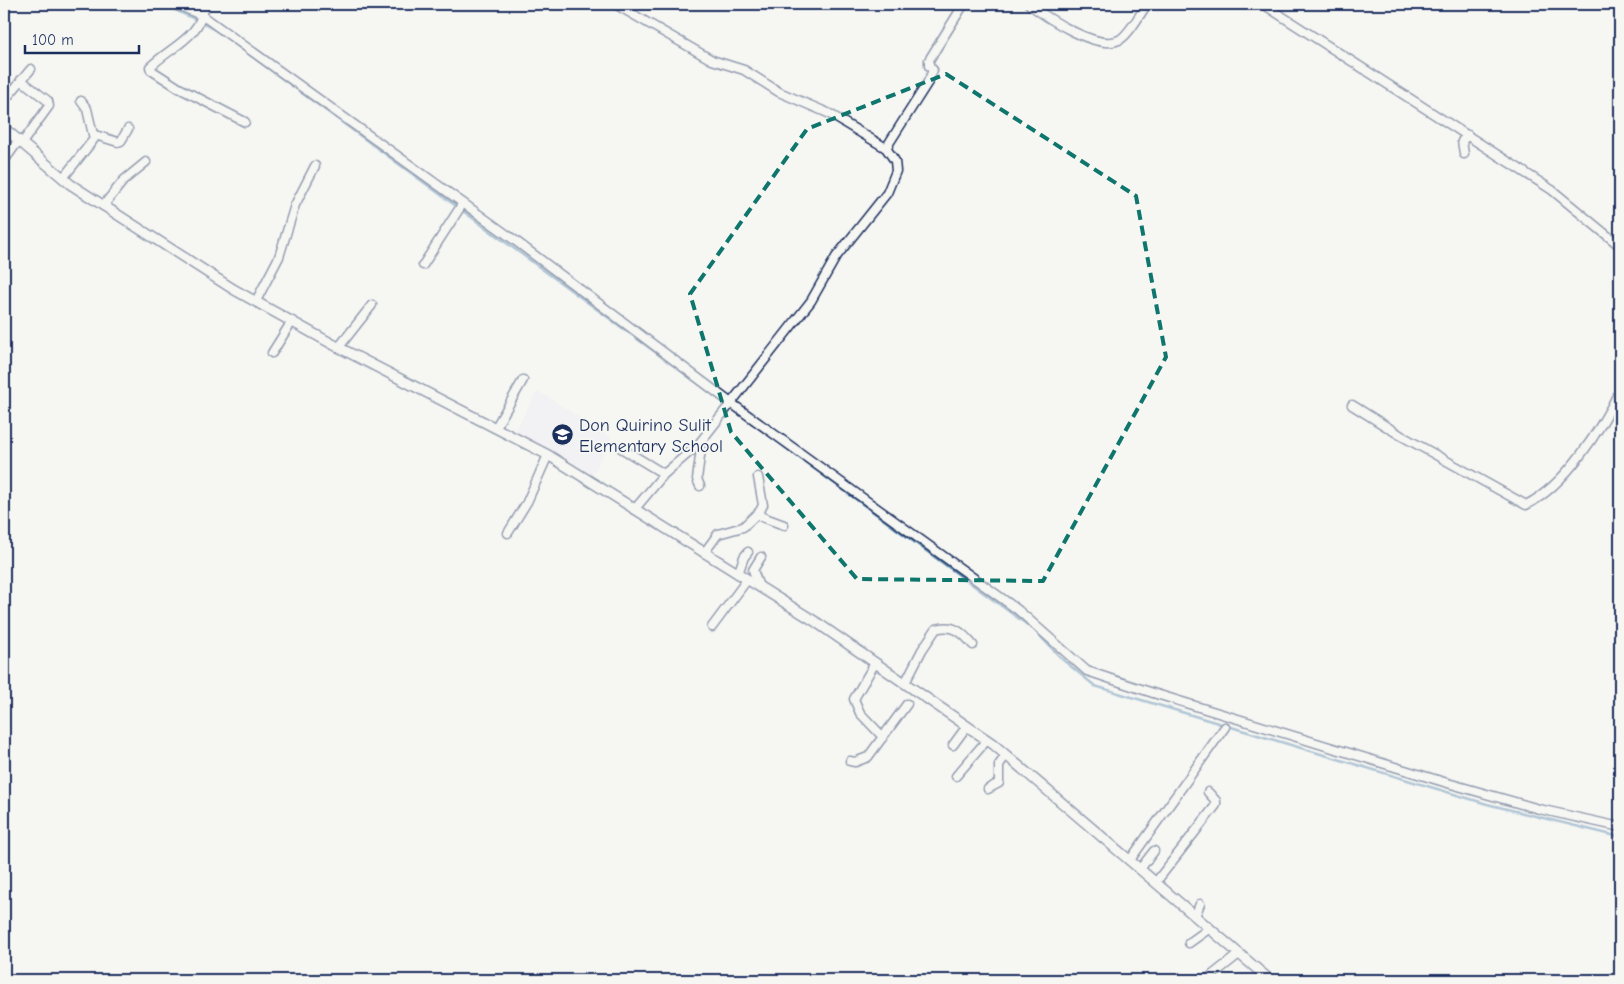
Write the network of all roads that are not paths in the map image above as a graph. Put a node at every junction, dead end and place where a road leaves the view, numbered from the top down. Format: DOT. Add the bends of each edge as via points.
graph roads {
  1 [pos="176,4"];
  2 [pos="205,4"];
  3 [pos="615,4"];
  4 [pos="964,4"];
  5 [pos="1029,4"];
  6 [pos="1147,4"];
  7 [pos="1263,4"];
  8 [pos="203,16"];
  9 [pos="31,69"];
  10 [pos="21,80"];
  11 [pos="4,101"];
  12 [pos="81,102"];
  13 [pos="244,122"];
  14 [pos="4,128"];
  15 [pos="128,129"];
  16 [pos="94,134"];
  17 [pos="1468,135"];
  18 [pos="20,142"];
  19 [pos="886,148"];
  20 [pos="1464,154"];
  21 [pos="4,161"];
  22 [pos="146,162"];
  23 [pos="315,166"];
  24 [pos="63,178"];
  25 [pos="463,203"];
  26 [pos="103,206"];
  27 [pos="1620,246"];
  28 [pos="423,265"];
  29 [pos="256,301"];
  30 [pos="372,305"];
  31 [pos="292,321"];
  32 [pos="339,347"];
  33 [pos="272,353"];
  34 [pos="523,380"];
  35 [pos="1620,390"];
  36 [pos="731,403"];
  37 [pos="1352,405"];
  38 [pos="496,427"];
  39 [pos="698,445"];
  40 [pos="621,448"];
  41 [pos="548,455"];
  42 [pos="664,474"];
  43 [pos="758,477"];
  44 [pos="700,486"];
  45 [pos="634,510"];
  46 [pos="757,515"];
  47 [pos="784,525"];
  48 [pos="508,533"];
  49 [pos="748,552"];
  50 [pos="704,553"];
  51 [pos="761,557"];
  52 [pos="738,574"];
  53 [pos="747,580"];
  54 [pos="759,587"];
  55 [pos="712,627"];
  56 [pos="974,645"];
  57 [pos="875,663"];
  58 [pos="905,683"];
  59 [pos="907,704"];
  60 [pos="967,726"];
  61 [pos="1225,727"];
  62 [pos="883,737"];
  63 [pos="987,740"];
  64 [pos="953,745"];
  65 [pos="1006,755"];
  66 [pos="850,760"];
  67 [pos="956,776"];
  68 [pos="988,790"];
  69 [pos="1208,792"];
  70 [pos="1620,827"];
  71 [pos="1154,851"];
  72 [pos="1130,860"];
  73 [pos="1140,869"];
  74 [pos="1156,882"];
  75 [pos="1200,904"];
  76 [pos="1196,916"];
  77 [pos="1210,928"];
  78 [pos="1189,943"];
  79 [pos="1239,954"];
  80 [pos="1206,980"];
  81 [pos="1270,980"];
  1 -- 8 [label="street"];
  2 -- 8 [label="street"];
  3 -- 19 [label="street" via="712,60 744,70 780,92 828,113"];
  4 -- 19 [label="street" via="929,60 933,70 928,82"];
  5 -- 6 [label="street" via="1072,32 1111,42 1124,37"];
  7 -- 17 [label="street"];
  8 -- 13 [label="street" via="198,27 157,60 151,70"];
  8 -- 25 [label="street"];
  9 -- 10 [label="street"];
  10 -- 11 [label="street"];
  10 -- 18 [label="street" via="48,101 49,106"];
  12 -- 16 [label="street" via="87,109"];
  14 -- 18 [label="street"];
  15 -- 16 [label="street" via="118,142"];
  16 -- 24 [label="street" via="92,144"];
  17 -- 20 [label="street" via="1462,141"];
  17 -- 27 [label="street" via="1552,190"];
  18 -- 21 [label="street"];
  18 -- 24 [label="street"];
  19 -- 36 [label="street" via="896,172 887,192 836,257 811,301"];
  22 -- 26 [label="street" via="124,180"];
  23 -- 29 [label="street" via="295,206 279,257"];
  24 -- 26 [label="street"];
  25 -- 28 [label="street"];
  25 -- 36 [label="street"];
  26 -- 29 [label="street" via="233,290"];
  29 -- 31 [label="street"];
  30 -- 32 [label="street"];
  31 -- 32 [label="street"];
  31 -- 33 [label="street"];
  32 -- 38 [label="street"];
  34 -- 38 [label="street"];
  35 -- 37 [label="street" via="1596,431 1563,475 1526,505"];
  36 -- 39 [label="street"];
  36 -- 70 [label="street" via="1018,610 1087,671 1444,782 1539,809"];
  38 -- 41 [label="street"];
  39 -- 42 [label="street"];
  39 -- 44 [label="street" via="701,448 697,479"];
  40 -- 42 [label="street"];
  41 -- 45 [label="street"];
  41 -- 48 [label="street" via="527,502"];
  42 -- 45 [label="street"];
  43 -- 46 [label="street" via="762,505"];
  45 -- 50 [label="street"];
  46 -- 47 [label="street"];
  46 -- 50 [label="street" via="743,527 718,534"];
  49 -- 52 [label="street"];
  50 -- 52 [label="street"];
  51 -- 54 [label="street" via="754,570"];
  52 -- 53 [label="street"];
  53 -- 54 [label="street"];
  53 -- 55 [label="street"];
  54 -- 57 [label="street"];
  56 -- 58 [label="street" via="959,630 936,629"];
  57 -- 58 [label="street"];
  57 -- 62 [label="street" via="854,699 860,713"];
  58 -- 60 [label="street"];
  59 -- 62 [label="street"];
  60 -- 63 [label="street"];
  60 -- 64 [label="street"];
  61 -- 72 [label="street"];
  62 -- 66 [label="street" via="868,757 862,761"];
  63 -- 65 [label="street"];
  63 -- 67 [label="street"];
  65 -- 68 [label="street" via="998,765 998,783"];
  65 -- 72 [label="street"];
  69 -- 74 [label="street" via="1216,805"];
  71 -- 73 [label="street"];
  72 -- 73 [label="street"];
  73 -- 74 [label="street"];
  74 -- 76 [label="street"];
  75 -- 76 [label="street"];
  76 -- 77 [label="street"];
  77 -- 78 [label="street"];
  77 -- 79 [label="street"];
  79 -- 80 [label="street"];
  79 -- 81 [label="street"];
}
